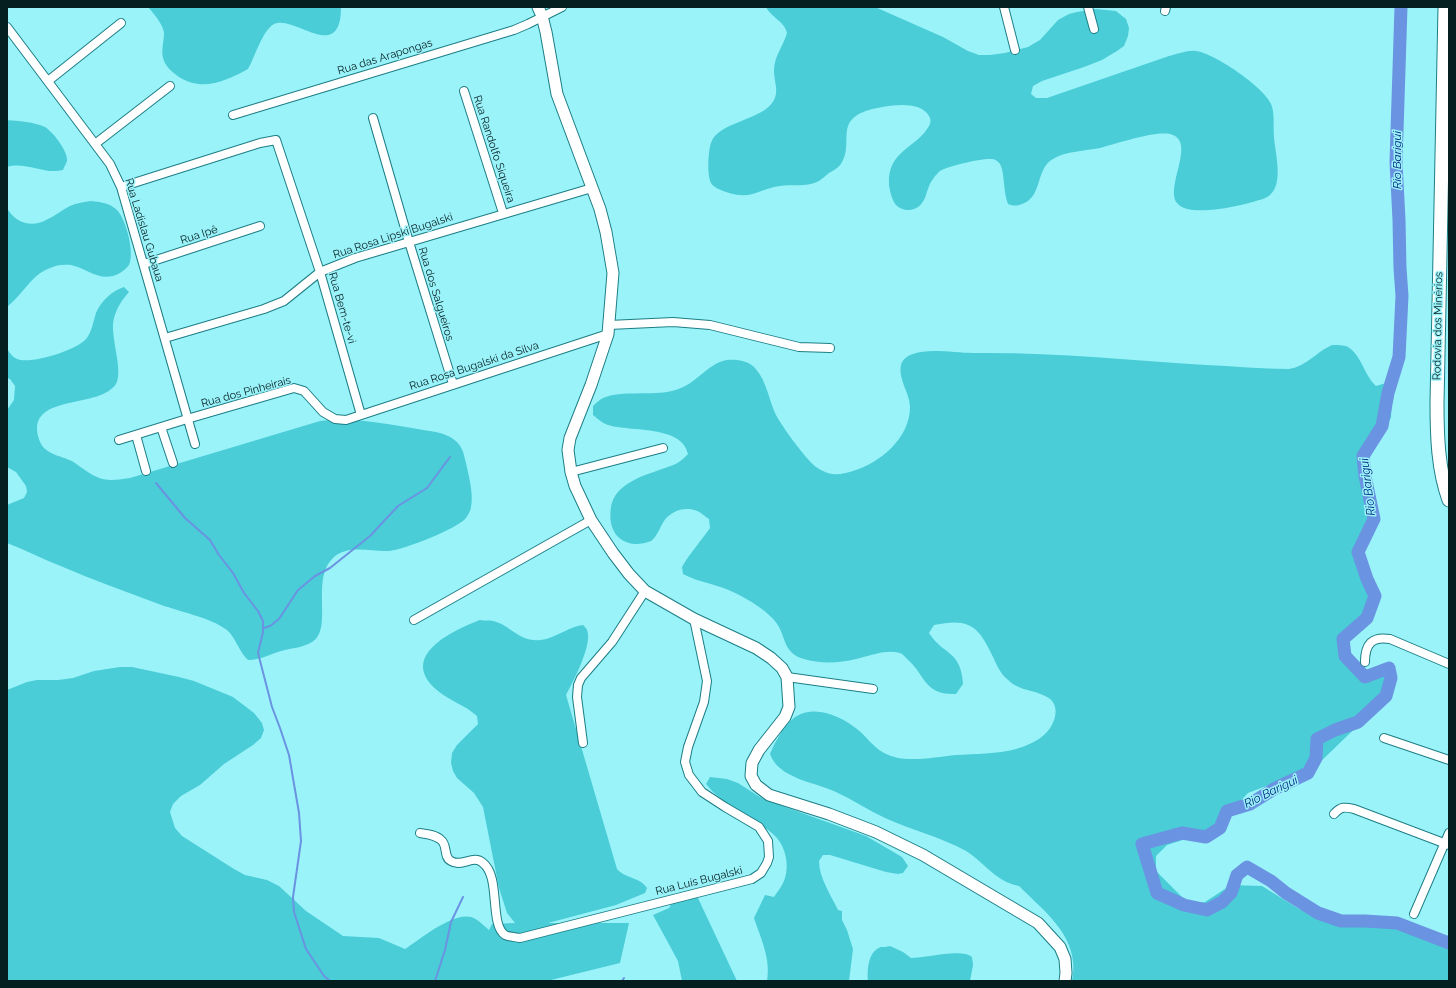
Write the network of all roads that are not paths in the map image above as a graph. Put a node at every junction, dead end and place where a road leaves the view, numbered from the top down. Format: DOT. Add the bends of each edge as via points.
graph roads {
  1 [pos="562,7"];
  2 [pos="1004,7"];
  3 [pos="1088,7"];
  4 [pos="1446,7"];
  5 [pos="540,12"];
  6 [pos="122,23"];
  7 [pos="7,27"];
  8 [pos="1094,29"];
  9 [pos="1015,50"];
  10 [pos="48,81"];
  11 [pos="170,86"];
  12 [pos="464,91"];
  13 [pos="233,115"];
  14 [pos="373,118"];
  15 [pos="95,144"];
  16 [pos="1445,175"];
  17 [pos="121,187"];
  18 [pos="592,188"];
  19 [pos="503,213"];
  20 [pos="260,226"];
  21 [pos="409,242"];
  22 [pos="144,264"];
  23 [pos="320,272"];
  24 [pos="608,329"];
  25 [pos="165,338"];
  26 [pos="830,348"];
  27 [pos="453,384"];
  28 [pos="361,415"];
  29 [pos="187,419"];
  30 [pos="346,420"];
  31 [pos="161,427"];
  32 [pos="136,435"];
  33 [pos="120,440"];
  34 [pos="195,444"];
  35 [pos="663,448"];
  36 [pos="173,463"];
  37 [pos="146,471"];
  38 [pos="571,472"];
  39 [pos="1449,500"];
  40 [pos="591,520"];
  41 [pos="645,591"];
  42 [pos="694,619"];
  43 [pos="414,620"];
  44 [pos="1365,662"];
  45 [pos="1449,664"];
  46 [pos="786,677"];
  47 [pos="873,689"];
  48 [pos="1384,738"];
  49 [pos="583,743"];
  50 [pos="1449,760"];
  51 [pos="1334,814"];
  52 [pos="420,833"];
  53 [pos="1449,833"];
  54 [pos="1447,844"];
  55 [pos="1414,914"];
  56 [pos="1065,981"];
  1 -- 5 [label="street, Rua das Arapongas"];
  2 -- 9 [label="street"];
  3 -- 8 [label="street"];
  4 -- 16 [label="main road, Rodovia dos Minérios"];
  5 -- 13 [label="street, Rua das Arapongas" via="528,24 514,30"];
  5 -- 18 [label="main road" via="557,94"];
  6 -- 10 [label="street"];
  7 -- 10 [label="street, Rua Ladislau Gubaua"];
  10 -- 15 [label="street, Rua Ladislau Gubaua"];
  11 -- 15 [label="street"];
  12 -- 19 [label="street, Rua Randolfo Siqueira"];
  14 -- 21 [label="street, Rua dos Salgueiros"];
  15 -- 17 [label="street, Rua Ladislau Gubaua" via="110,164"];
  16 -- 39 [label="main road, Rodovia dos Minérios" via="1437,433"];
  17 -- 22 [label="street, Rua Ladislau Gubaua"];
  17 -- 23 [label="street, Rua Bem-te-vi" via="276,140"];
  18 -- 19 [label="street, Rua Rosa Lipski Bugalski"];
  18 -- 24 [label="main road" via="606,232 612,273"];
  19 -- 21 [label="street, Rua Rosa Lipski Bugalski"];
  20 -- 22 [label="street, Rua Ipê"];
  21 -- 23 [label="street, Rua Rosa Lipski Bugalski" via="355,258"];
  21 -- 27 [label="street, Rua dos Salgueiros"];
  22 -- 25 [label="street, Rua Ladislau Gubaua"];
  23 -- 25 [label="street, Rua Rosa Lipski Bugalski" via="284,301"];
  23 -- 28 [label="street, Rua Bem-te-vi"];
  24 -- 26 [label="street, Rua Rosa Bugalski da Silva" via="673,322 710,325 800,347"];
  24 -- 27 [label="street, Rua Rosa Bugalski da Silva"];
  24 -- 38 [label="main road" via="591,385 570,438 568,450"];
  25 -- 29 [label="street, Rua Ladislau Gubaua"];
  27 -- 28 [label="street, Rua Rosa Bugalski da Silva"];
  28 -- 30 [label="street, Rua Rosa Bugalski da Silva"];
  29 -- 30 [label="street, Rua dos Pinheirais" via="294,388 304,391 324,412 335,419"];
  29 -- 31 [label="street, Rua dos Pinheirais"];
  29 -- 34 [label="street, Rua Ladislau Gubaua"];
  31 -- 32 [label="street, Rua dos Pinheirais"];
  31 -- 36 [label="street"];
  32 -- 33 [label="street, Rua dos Pinheirais"];
  32 -- 37 [label="street"];
  35 -- 38 [label="street"];
  38 -- 40 [label="main road"];
  40 -- 41 [label="main road"];
  40 -- 43 [label="street"];
  41 -- 42 [label="main road"];
  41 -- 49 [label="street" via="612,642 578,685 577,697"];
  42 -- 46 [label="main road" via="756,648 782,668"];
  42 -- 52 [label="street, Rua Luís Bugalski" via="707,681 704,702 685,762 689,775 702,792 759,827 768,842 769,857 761,873 752,879 520,938 506,935 499,927 489,868 482,861 474,859 461,863 452,862 447,858 445,844 441,839"];
  44 -- 45 [label="street" via="1368,647 1373,640 1380,637"];
  46 -- 47 [label="street"];
  46 -- 56 [label="main road" via="789,707 785,717 752,763 751,776 756,785 769,795 876,832 923,855 1038,923 1060,948 1065,959"];
  48 -- 50 [label="street"];
  51 -- 54 [label="street" via="1339,808 1354,809"];
  53 -- 54 [label="street"];
  54 -- 55 [label="street"];
}
